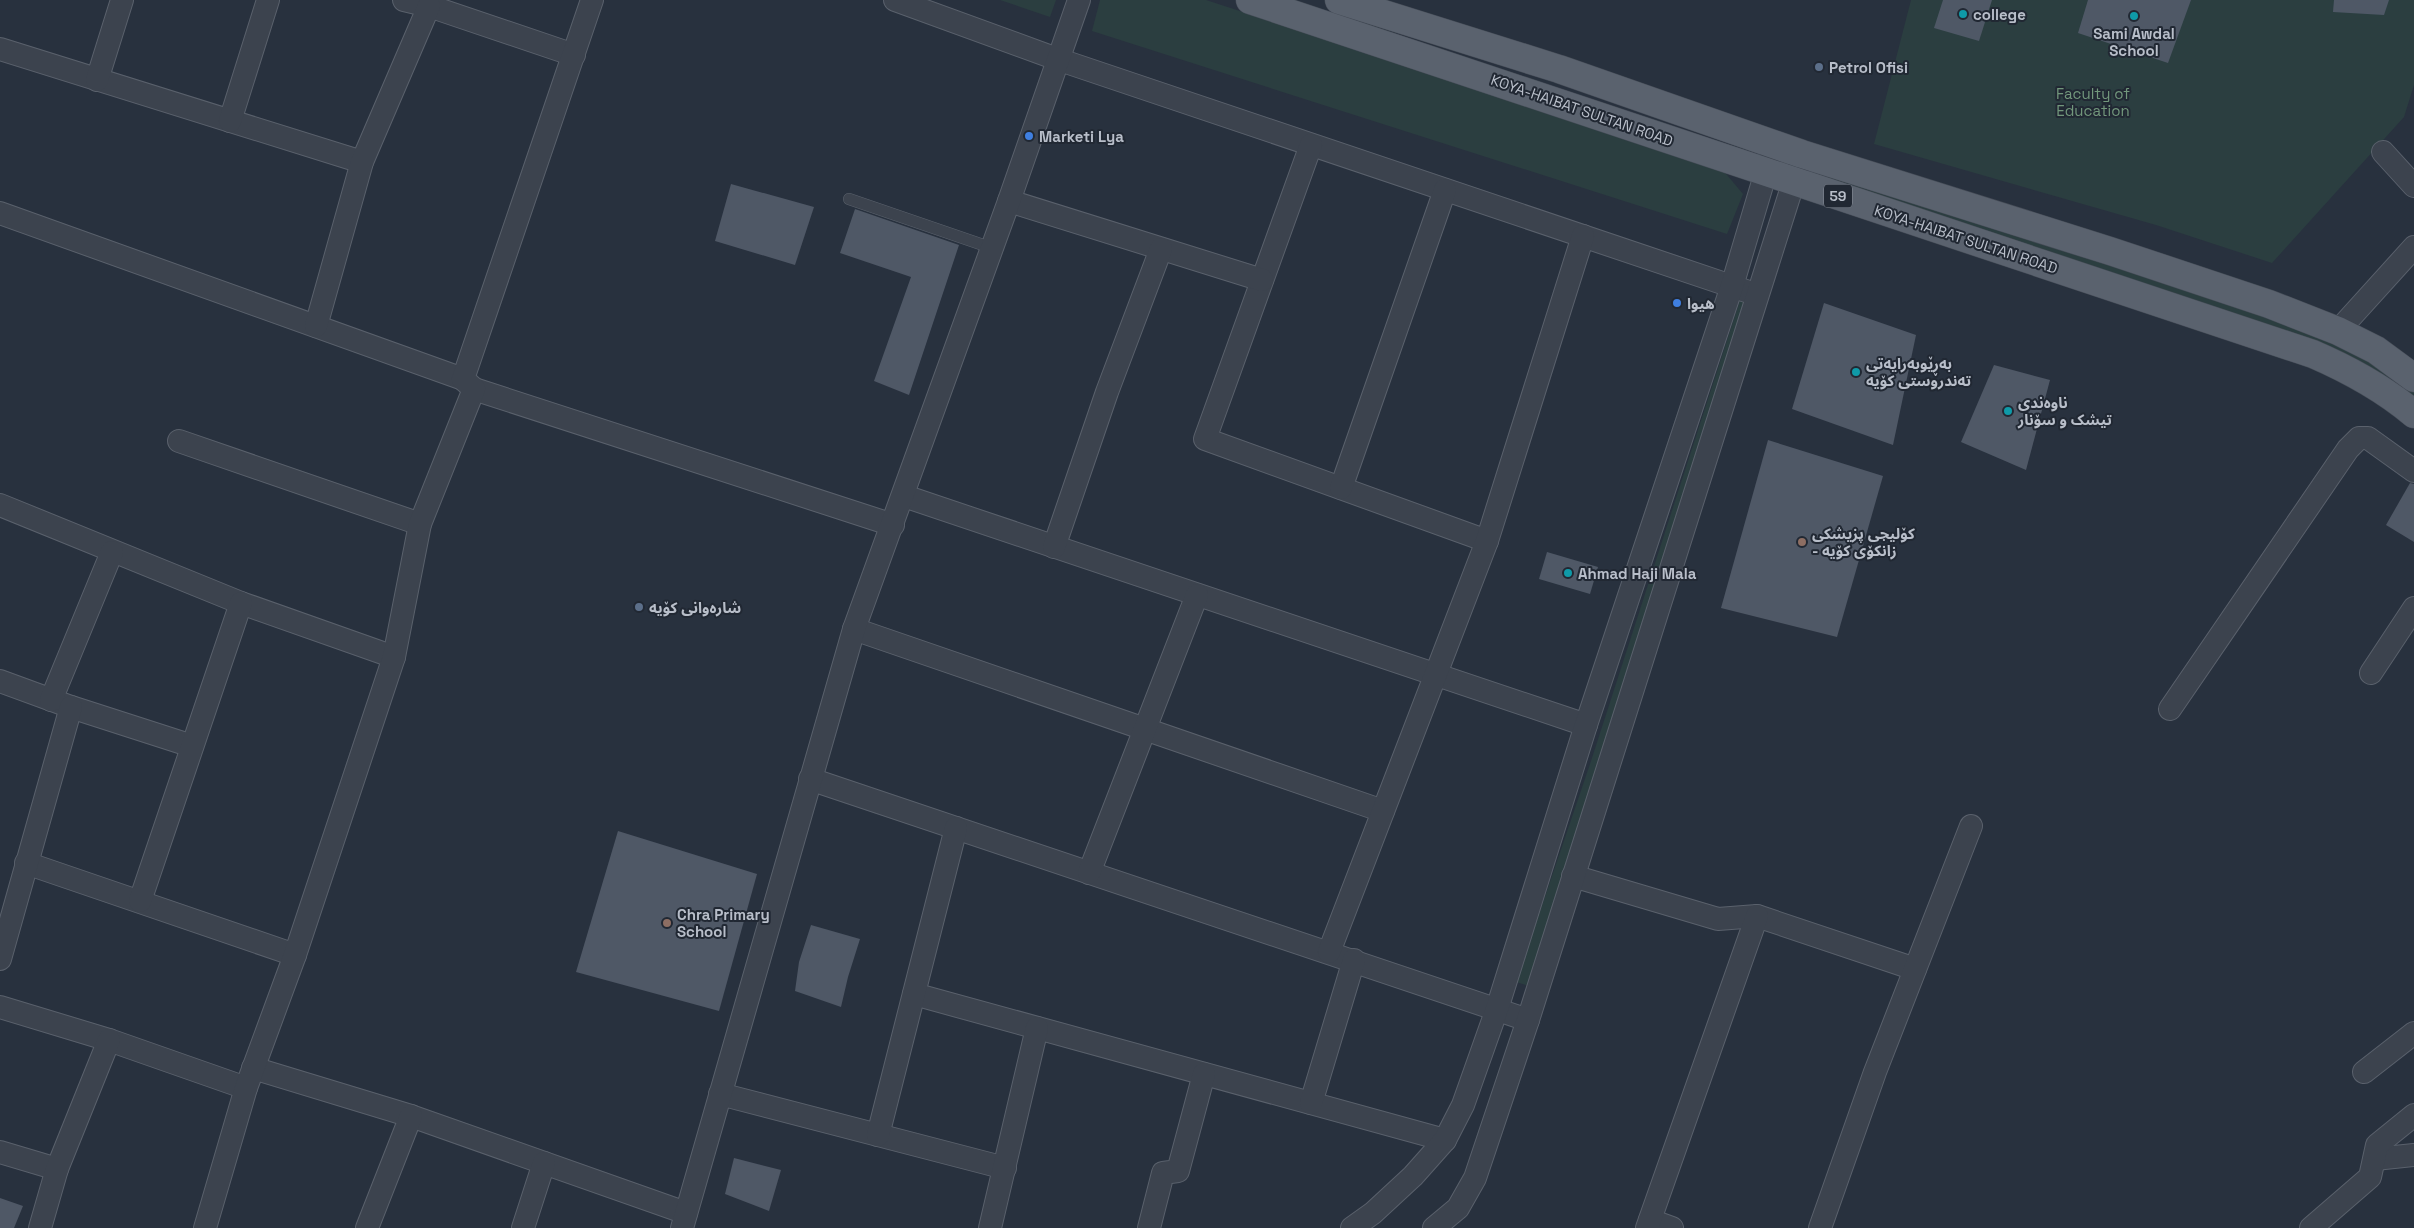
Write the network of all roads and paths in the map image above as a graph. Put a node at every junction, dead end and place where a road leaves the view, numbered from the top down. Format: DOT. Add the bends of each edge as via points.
graph roads {
  1 [pos="122,0"];
  2 [pos="268,0"];
  3 [pos="404,0"];
  4 [pos="592,0"];
  5 [pos="895,0"];
  6 [pos="1078,0"];
  7 [pos="1250,0"];
  8 [pos="1339,0"];
  9 [pos="429,6"];
  10 [pos="0,50"];
  11 [pos="574,55"];
  12 [pos="1057,59"];
  13 [pos="97,80"];
  14 [pos="230,121"];
  15 [pos="1774,144"];
  16 [pos="1311,145"];
  17 [pos="2384,152"];
  18 [pos="1802,154"];
  19 [pos="362,162"];
  20 [pos="1767,172"];
  21 [pos="1795,182"];
  22 [pos="2414,186"];
  23 [pos="1445,190"];
  24 [pos="849,199"];
  25 [pos="1009,201"];
  26 [pos="0,213"];
  27 [pos="1583,236"];
  28 [pos="2414,247"];
  29 [pos="992,248"];
  30 [pos="1161,249"];
  31 [pos="1262,280"];
  32 [pos="1732,286"];
  33 [pos="1759,295"];
  34 [pos="316,326"];
  35 [pos="2338,331"];
  36 [pos="2414,378"];
  37 [pos="468,384"];
  38 [pos="2414,414"];
  39 [pos="179,441"];
  40 [pos="2414,471"];
  41 [pos="1341,488"];
  42 [pos="904,496"];
  43 [pos="0,505"];
  44 [pos="420,524"];
  45 [pos="893,525"];
  46 [pos="1487,541"];
  47 [pos="1054,547"];
  48 [pos="112,552"];
  49 [pos="1198,595"];
  50 [pos="241,603"];
  51 [pos="2414,608"];
  52 [pos="854,629"];
  53 [pos="394,656"];
  54 [pos="2371,673"];
  55 [pos="1436,674"];
  56 [pos="0,681"];
  57 [pos="61,704"];
  58 [pos="2170,709"];
  59 [pos="1586,725"];
  60 [pos="1145,729"];
  61 [pos="192,746"];
  62 [pos="810,779"];
  63 [pos="1383,811"];
  64 [pos="1971,826"];
  65 [pos="956,828"];
  66 [pos="26,863"];
  67 [pos="1089,873"];
  68 [pos="1573,876"];
  69 [pos="1535,892"];
  70 [pos="140,901"];
  71 [pos="1566,902"];
  72 [pos="1757,916"];
  73 [pos="1328,952"];
  74 [pos="295,955"];
  75 [pos="0,960"];
  76 [pos="1354,960"];
  77 [pos="1915,969"];
  78 [pos="914,994"];
  79 [pos="0,1006"];
  80 [pos="1497,1009"];
  81 [pos="1528,1020"];
  82 [pos="1037,1028"];
  83 [pos="2414,1032"];
  84 [pos="109,1040"];
  85 [pos="2364,1072"];
  86 [pos="1204,1074"];
  87 [pos="250,1078"];
  88 [pos="720,1094"];
  89 [pos="1311,1103"];
  90 [pos="2414,1115"];
  91 [pos="411,1116"];
  92 [pos="878,1135"];
  93 [pos="1445,1140"];
  94 [pos="0,1152"];
  95 [pos="2414,1155"];
  96 [pos="2375,1159"];
  97 [pos="544,1163"];
  98 [pos="1005,1168"];
  99 [pos="57,1169"];
  100 [pos="684,1220"];
  101 [pos="1366,1224"];
  102 [pos="1648,1224"];
  103 [pos="40,1228"];
  104 [pos="205,1228"];
  105 [pos="367,1228"];
  106 [pos="523,1228"];
  107 [pos="990,1228"];
  108 [pos="1149,1228"];
  109 [pos="1434,1228"];
  110 [pos="1672,1228"];
  111 [pos="1820,1228"];
  112 [pos="2311,1228"];
  1 -- 13 [label="street"];
  2 -- 14 [label="street"];
  3 -- 9 [label="street"];
  4 -- 11 [label="street"];
  5 -- 12 [label="street"];
  6 -- 12 [label="street"];
  7 -- 20 [label="main road, KOYA-HAIBAT SULTAN ROAD / 59"];
  8 -- 15 [label="main road, KOYA-HAIBAT SULTAN ROAD / 59" via="1559,69"];
  9 -- 11 [label="street"];
  9 -- 19 [label="street"];
  10 -- 13 [label="street"];
  11 -- 37 [label="street"];
  12 -- 16 [label="street"];
  12 -- 25 [label="street"];
  13 -- 14 [label="street"];
  14 -- 19 [label="street"];
  15 -- 18 [label="main road, KOYA-HAIBAT SULTAN ROAD / 59"];
  15 -- 20 [label="street"];
  16 -- 23 [label="street"];
  16 -- 31 [label="street"];
  17 -- 22 [label="street"];
  18 -- 21 [label="street"];
  18 -- 35 [label="main road, KOYA-HAIBAT SULTAN ROAD / 59" via="2110,251 2269,304"];
  19 -- 34 [label="street"];
  20 -- 21 [label="main road, KOYA-HAIBAT SULTAN ROAD / 59"];
  20 -- 32 [label="street"];
  21 -- 33 [label="street"];
  21 -- 38 [label="main road, KOYA-HAIBAT SULTAN ROAD / 59" via="2313,354 2378,387"];
  23 -- 27 [label="street"];
  23 -- 41 [label="street"];
  24 -- 29 [label="lane"];
  25 -- 29 [label="street"];
  25 -- 30 [label="street"];
  26 -- 34 [label="street"];
  27 -- 32 [label="street"];
  27 -- 46 [label="street"];
  28 -- 35 [label="street"];
  29 -- 42 [label="street"];
  30 -- 31 [label="street"];
  30 -- 47 [label="street"];
  31 -- 41 [label="street" via="1205,439"];
  32 -- 33 [label="street"];
  32 -- 59 [label="street"];
  33 -- 68 [label="street"];
  34 -- 37 [label="street"];
  35 -- 36 [label="main road, KOYA-HAIBAT SULTAN ROAD / 59" via="2376,350"];
  37 -- 44 [label="street"];
  37 -- 45 [label="street"];
  39 -- 44 [label="street"];
  40 -- 58 [label="street" via="2368,438 2359,438 2348,449"];
  41 -- 46 [label="street"];
  42 -- 45 [label="street"];
  42 -- 47 [label="street"];
  43 -- 48 [label="street"];
  44 -- 53 [label="street"];
  45 -- 52 [label="street"];
  46 -- 55 [label="street"];
  47 -- 49 [label="street"];
  48 -- 50 [label="street"];
  48 -- 57 [label="street"];
  49 -- 55 [label="street"];
  49 -- 60 [label="street"];
  50 -- 53 [label="street"];
  50 -- 61 [label="street"];
  51 -- 54 [label="street"];
  52 -- 60 [label="street"];
  52 -- 62 [label="street"];
  53 -- 74 [label="street"];
  55 -- 59 [label="street"];
  55 -- 63 [label="street"];
  56 -- 57 [label="street"];
  57 -- 61 [label="street"];
  57 -- 66 [label="street"];
  59 -- 69 [label="street"];
  60 -- 63 [label="street"];
  60 -- 67 [label="street"];
  61 -- 70 [label="street"];
  62 -- 65 [label="street"];
  62 -- 88 [label="street"];
  63 -- 73 [label="street"];
  64 -- 77 [label="street"];
  65 -- 67 [label="street"];
  65 -- 78 [label="street"];
  66 -- 70 [label="street"];
  66 -- 75 [label="street"];
  67 -- 73 [label="street"];
  68 -- 71 [label="street"];
  68 -- 72 [label="street" via="1718,919"];
  69 -- 71 [label="street"];
  69 -- 80 [label="street"];
  70 -- 74 [label="street"];
  71 -- 81 [label="street"];
  72 -- 77 [label="street"];
  72 -- 102 [label="street"];
  73 -- 76 [label="street"];
  74 -- 87 [label="street"];
  76 -- 80 [label="street"];
  76 -- 89 [label="street"];
  77 -- 111 [label="street"];
  78 -- 82 [label="street"];
  78 -- 92 [label="street"];
  79 -- 84 [label="street"];
  80 -- 81 [label="street"];
  80 -- 93 [label="street" via="1463,1105"];
  81 -- 109 [label="street" via="1475,1178 1458,1208"];
  82 -- 86 [label="street"];
  82 -- 98 [label="street"];
  83 -- 85 [label="street"];
  84 -- 87 [label="street"];
  84 -- 99 [label="street"];
  86 -- 89 [label="street"];
  86 -- 108 [label="street" via="1178,1171 1163,1173"];
  87 -- 91 [label="street"];
  87 -- 104 [label="street"];
  88 -- 92 [label="street"];
  88 -- 100 [label="street"];
  89 -- 93 [label="street"];
  90 -- 96 [label="street" via="2377,1145"];
  91 -- 97 [label="street"];
  91 -- 105 [label="street"];
  92 -- 98 [label="street"];
  93 -- 101 [label="street"];
  94 -- 99 [label="street"];
  95 -- 96 [label="street"];
  96 -- 112 [label="street" via="2370,1177"];
  97 -- 100 [label="street"];
  97 -- 106 [label="street"];
  98 -- 107 [label="street"];
  99 -- 103 [label="street"];
  102 -- 110 [label="street"];
}
